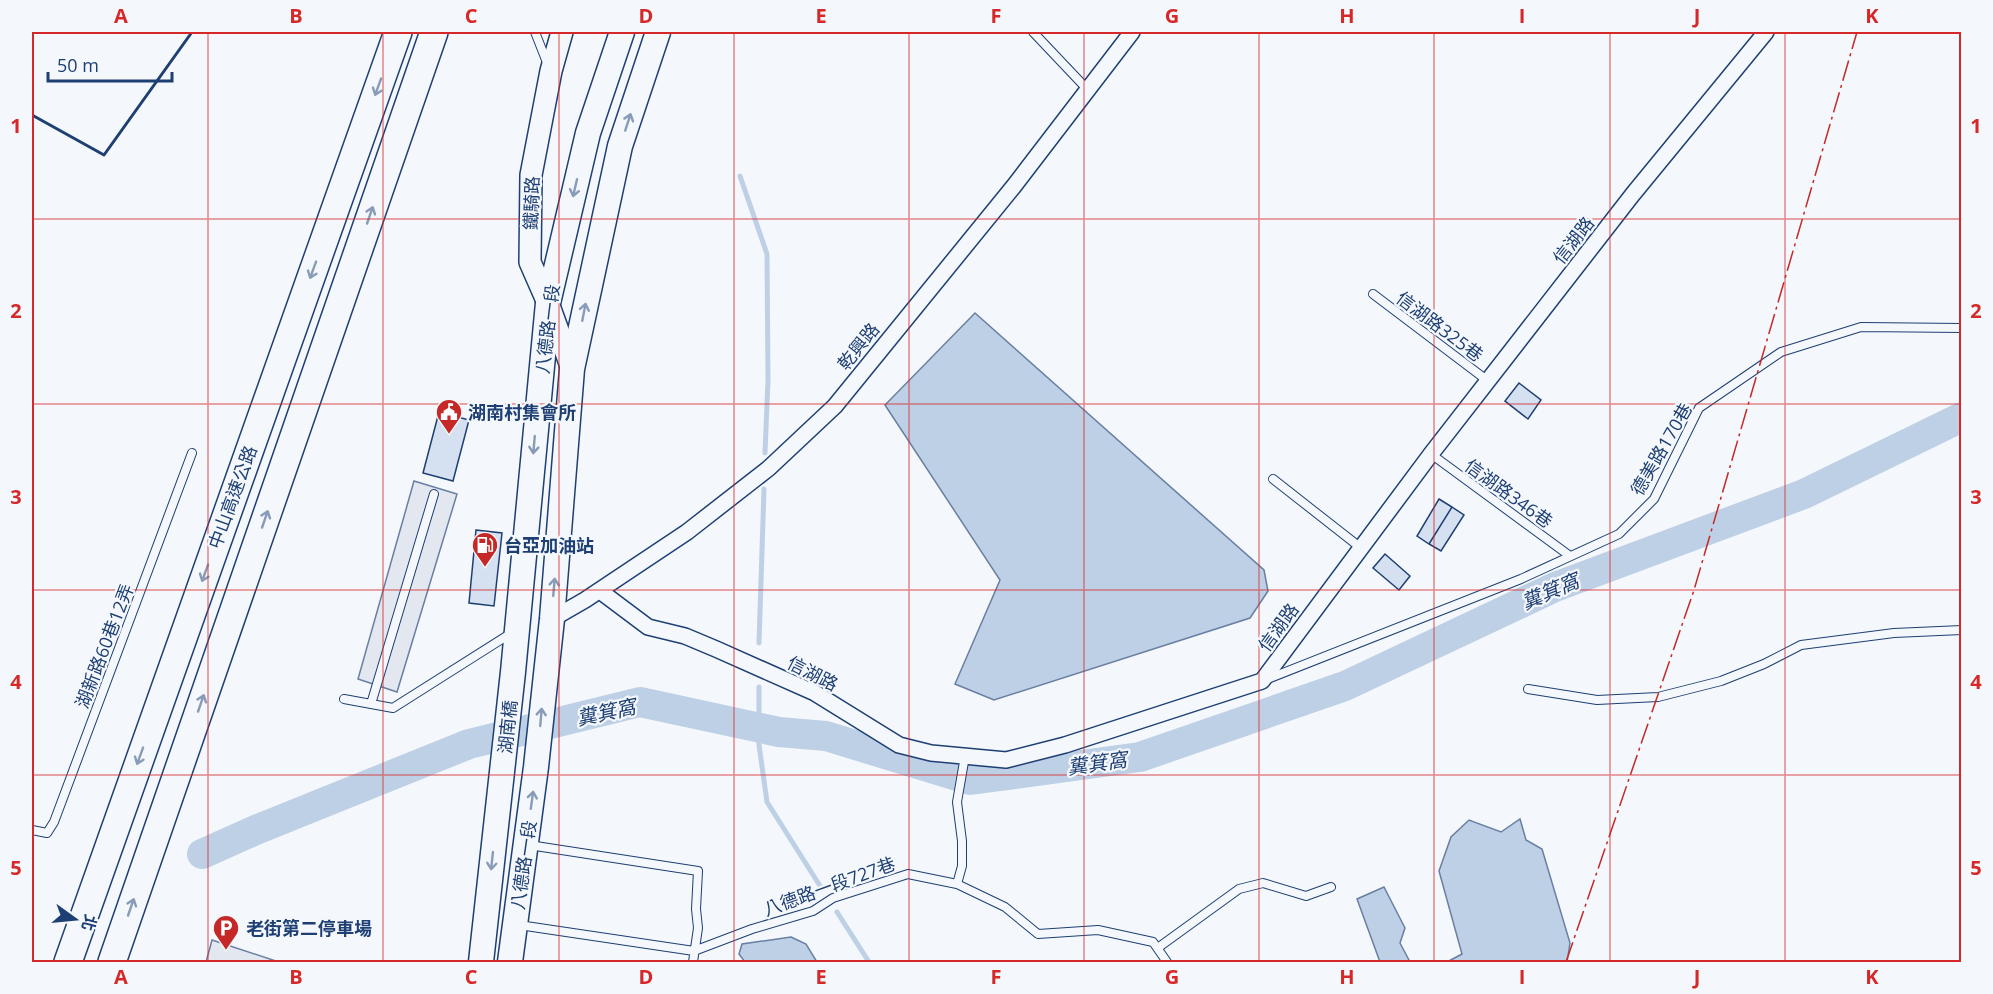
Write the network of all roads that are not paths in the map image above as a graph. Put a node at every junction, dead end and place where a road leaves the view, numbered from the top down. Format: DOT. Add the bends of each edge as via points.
graph roads {
  1 [pos="398,32"];
  2 [pos="434,32"];
  3 [pos="535,32"];
  4 [pos="562,32"];
  5 [pos="622,32"];
  6 [pos="658,32"];
  7 [pos="1033,32"];
  8 [pos="1132,32"];
  9 [pos="1766,32"];
  10 [pos="551,72"];
  11 [pos="1087,89"];
  12 [pos="1373,294"];
  13 [pos="548,303"];
  14 [pos="1962,328"];
  15 [pos="572,369"];
  16 [pos="1488,381"];
  17 [pos="192,453"];
  18 [pos="1431,454"];
  19 [pos="1273,479"];
  20 [pos="434,494"];
  21 [pos="1361,548"];
  22 [pos="1570,556"];
  23 [pos="600,591"];
  24 [pos="552,619"];
  25 [pos="517,630"];
  26 [pos="1962,630"];
  27 [pos="545,666"];
  28 [pos="513,672"];
  29 [pos="1262,681"];
  30 [pos="1528,689"];
  31 [pos="344,699"];
  32 [pos="371,704"];
  33 [pos="964,764"];
  34 [pos="536,767"];
  35 [pos="501,782"];
  36 [pos="32,830"];
  37 [pos="526,844"];
  38 [pos="957,884"];
  39 [pos="1331,887"];
  40 [pos="514,924"];
  41 [pos="1159,947"];
  42 [pos="694,951"];
  43 [pos="68,963"];
  44 [pos="112,963"];
  45 [pos="481,963"];
  46 [pos="510,963"];
  47 [pos="693,963"];
  48 [pos="1167,963"];
  1 -- 43 [label="highway, 中山高速公路, one-way"];
  44 -- 2 [label="highway, 中山高速公路, one-way"];
  3 -- 10 [label="lane"];
  4 -- 10 [label="main road, 鐵騎路"];
  5 -- 13 [label="main road, 八德路一段, one-way" via="588,133"];
  15 -- 6 [label="main road, 八德路一段, one-way" via="620,146"];
  7 -- 11 [label="lane"];
  8 -- 11 [label="street, 乾興路"];
  9 -- 16 [label="street, 信湖路" via="1633,194"];
  10 -- 13 [label="main road, 鐵騎路" via="531,175 530,230 530,262"];
  11 -- 23 [label="street, 乾興路" via="1014,186 835,406 760,475 687,532"];
  12 -- 16 [label="lane, 信湖路325巷"];
  13 -- 15 [label="main road, 鐵騎路"];
  13 -- 25 [label="main road, 八德路一段, one-way"];
  14 -- 22 [label="lane, 德美路170巷" via="1861,327 1781,352 1699,408 1654,499 1619,534"];
  24 -- 15 [label="main road, 八德路一段, one-way"];
  16 -- 18 [label="street, 信湖路"];
  17 -- 36 [label="lane, 湖新路60巷12弄" via="54,822 47,833"];
  18 -- 21 [label="street, 信湖路"];
  18 -- 22 [label="lane, 信湖路346巷"];
  19 -- 21 [label="lane"];
  20 -- 32 [label="lane"];
  21 -- 29 [label="street, 信湖路"];
  22 -- 29 [label="lane, 德美路170巷"];
  23 -- 24 [label="street, 乾興路"];
  23 -- 33 [label="street, 信湖路" via="648,627 716,648 815,693 899,745"];
  24 -- 27 [label="main road, 八德路一段"];
  25 -- 28 [label="main road, 八德路一段"];
  25 -- 32 [label="lane" via="393,708"];
  26 -- 30 [label="lane" via="1894,633 1801,645 1721,681 1658,696 1597,700"];
  34 -- 27 [label="main road, 湖南橋, one-way"];
  28 -- 35 [label="main road, 湖南橋"];
  29 -- 33 [label="street, 信湖路" via="1065,745 1006,760"];
  31 -- 32 [label="lane"];
  33 -- 38 [label="lane" via="957,802 962,841"];
  37 -- 34 [label="main road, 八德路一段, one-way"];
  35 -- 45 [label="main road, 八德路一段, one-way"];
  37 -- 40 [label="main road, 八德路一段"];
  37 -- 42 [label="lane" via="698,871"];
  38 -- 41 [label="lane, 八德路一段727巷" via="1005,907 1038,934 1098,930 1153,942"];
  38 -- 42 [label="lane, 八德路一段727巷" via="908,874"];
  39 -- 41 [label="lane" via="1306,896 1263,883 1239,889"];
  40 -- 42 [label="lane, 八德路一段727巷"];
  40 -- 46 [label="main road, 八德路一段"];
  41 -- 48 [label="lane"];
  42 -- 47 [label="lane"];
}
